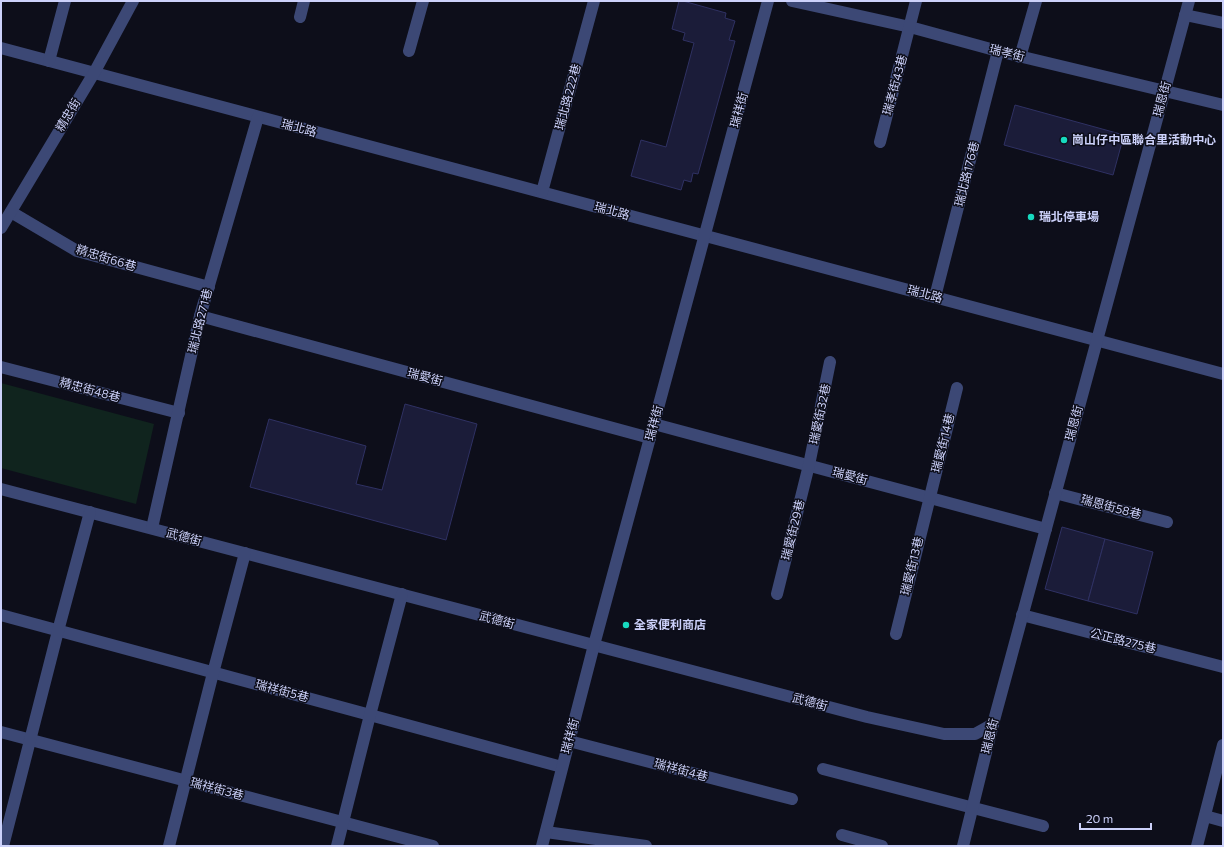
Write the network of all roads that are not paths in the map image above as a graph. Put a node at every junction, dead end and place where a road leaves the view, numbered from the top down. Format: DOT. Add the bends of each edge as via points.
graph roads {
  1 [pos="65,1"];
  2 [pos="133,1"];
  3 [pos="304,1"];
  4 [pos="423,1"];
  5 [pos="594,1"];
  6 [pos="768,1"];
  7 [pos="792,1"];
  8 [pos="916,1"];
  9 [pos="1036,1"];
  10 [pos="1189,1"];
  11 [pos="1185,15"];
  12 [pos="300,17"];
  13 [pos="1223,23"];
  14 [pos="910,27"];
  15 [pos="1,48"];
  16 [pos="408,51"];
  17 [pos="998,51"];
  18 [pos="1020,57"];
  19 [pos="49,61"];
  20 [pos="94,73"];
  21 [pos="1164,91"];
  22 [pos="1223,105"];
  23 [pos="258,117"];
  24 [pos="880,142"];
  25 [pos="542,192"];
  26 [pos="10,212"];
  27 [pos="1,228"];
  28 [pos="705,236"];
  29 [pos="209,287"];
  30 [pos="935,297"];
  31 [pos="200,316"];
  32 [pos="1097,340"];
  33 [pos="830,362"];
  34 [pos="1,366"];
  35 [pos="1223,374"];
  36 [pos="957,388"];
  37 [pos="178,412"];
  38 [pos="654,424"];
  39 [pos="650,438"];
  40 [pos="809,465"];
  41 [pos="1,488"];
  42 [pos="1055,493"];
  43 [pos="929,498"];
  44 [pos="90,512"];
  45 [pos="1167,522"];
  46 [pos="152,528"];
  47 [pos="1046,529"];
  48 [pos="245,553"];
  49 [pos="402,594"];
  50 [pos="777,594"];
  51 [pos="1022,615"];
  52 [pos="1,616"];
  53 [pos="58,631"];
  54 [pos="896,634"];
  55 [pos="594,645"];
  56 [pos="1223,667"];
  57 [pos="213,672"];
  58 [pos="370,715"];
  59 [pos="993,724"];
  60 [pos="1,732"];
  61 [pos="31,740"];
  62 [pos="569,741"];
  63 [pos="1223,745"];
  64 [pos="562,767"];
  65 [pos="823,769"];
  66 [pos="186,781"];
  67 [pos="792,799"];
  68 [pos="972,808"];
  69 [pos="1205,816"];
  70 [pos="1223,821"];
  71 [pos="343,822"];
  72 [pos="1043,826"];
  73 [pos="546,832"];
  74 [pos="842,835"];
  75 [pos="4,845"];
  76 [pos="169,846"];
  77 [pos="337,846"];
  78 [pos="433,846"];
  79 [pos="542,846"];
  80 [pos="646,846"];
  81 [pos="882,846"];
  82 [pos="963,846"];
  83 [pos="1197,846"];
  1 -- 19 [label="street"];
  2 -- 20 [label="street, 精忠街"];
  3 -- 12 [label="street"];
  4 -- 16 [label="street"];
  5 -- 25 [label="street, 瑞北路222巷"];
  6 -- 28 [label="street, 瑞祥街"];
  7 -- 14 [label="street, 瑞孝街"];
  8 -- 14 [label="street, 瑞孝街43巷"];
  9 -- 18 [label="street"];
  10 -- 11 [label="street, 瑞恩街"];
  11 -- 13 [label="street"];
  11 -- 21 [label="street, 瑞恩街"];
  14 -- 17 [label="street, 瑞孝街"];
  14 -- 24 [label="street, 瑞孝街43巷"];
  15 -- 19 [label="street, 瑞北路"];
  17 -- 18 [label="street, 瑞孝街"];
  17 -- 30 [label="street, 瑞北路176巷"];
  18 -- 21 [label="street, 瑞孝街"];
  19 -- 20 [label="street, 瑞北路"];
  20 -- 23 [label="street, 瑞北路"];
  20 -- 26 [label="street, 精忠街"];
  21 -- 22 [label="street, 瑞孝街"];
  21 -- 32 [label="street, 瑞恩街"];
  23 -- 25 [label="street, 瑞北路"];
  23 -- 29 [label="street, 瑞北路271巷"];
  25 -- 28 [label="street, 瑞北路"];
  26 -- 27 [label="street, 精忠街"];
  26 -- 29 [label="street, 精忠街66巷" via="77,250"];
  28 -- 30 [label="street, 瑞北路"];
  28 -- 38 [label="street, 瑞祥街"];
  29 -- 31 [label="street, 瑞北路271巷"];
  30 -- 32 [label="street, 瑞北路"];
  31 -- 37 [label="street, 瑞北路271巷"];
  31 -- 39 [label="street, 瑞愛街"];
  32 -- 35 [label="street, 瑞北路"];
  32 -- 42 [label="street, 瑞恩街"];
  33 -- 40 [label="street, 瑞愛街32巷"];
  34 -- 37 [label="street, 精忠街48巷"];
  36 -- 43 [label="street, 瑞愛街14巷"];
  37 -- 46 [label="street, 瑞北路271巷"];
  38 -- 39 [label="street, 瑞祥街"];
  38 -- 40 [label="street, 瑞愛街"];
  39 -- 55 [label="street, 瑞祥街"];
  40 -- 43 [label="street, 瑞愛街"];
  40 -- 50 [label="street, 瑞愛街29巷"];
  41 -- 44 [label="street, 武德街"];
  42 -- 45 [label="street, 瑞恩街58巷"];
  42 -- 47 [label="street, 瑞恩街"];
  43 -- 47 [label="street, 瑞愛街"];
  43 -- 54 [label="street, 瑞愛街13巷"];
  44 -- 46 [label="street, 武德街"];
  44 -- 53 [label="street"];
  46 -- 48 [label="street, 武德街"];
  47 -- 51 [label="street, 瑞恩街"];
  48 -- 49 [label="street, 武德街"];
  48 -- 57 [label="street"];
  49 -- 55 [label="street, 武德街"];
  49 -- 58 [label="street"];
  51 -- 56 [label="street, 公正路275巷"];
  51 -- 59 [label="street, 瑞恩街"];
  52 -- 53 [label="street, 瑞祥街5巷"];
  53 -- 57 [label="street, 瑞祥街5巷"];
  53 -- 61 [label="street"];
  55 -- 59 [label="street, 武德街" via="867,717 944,734 975,734"];
  55 -- 62 [label="street, 瑞祥街"];
  57 -- 58 [label="street, 瑞祥街5巷"];
  57 -- 66 [label="street"];
  58 -- 64 [label="street, 瑞祥街5巷"];
  58 -- 71 [label="street"];
  59 -- 68 [label="street, 瑞恩街"];
  60 -- 61 [label="street, 瑞祥街3巷"];
  61 -- 66 [label="street, 瑞祥街3巷"];
  61 -- 75 [label="street"];
  62 -- 64 [label="street, 瑞祥街"];
  62 -- 67 [label="street, 瑞祥街4巷"];
  63 -- 69 [label="street"];
  64 -- 73 [label="street, 瑞祥街"];
  65 -- 68 [label="street"];
  66 -- 71 [label="street, 瑞祥街3巷"];
  66 -- 76 [label="street"];
  68 -- 72 [label="street"];
  68 -- 82 [label="street, 瑞恩街"];
  69 -- 70 [label="street"];
  69 -- 83 [label="street"];
  71 -- 77 [label="street"];
  71 -- 78 [label="street, 瑞祥街3巷"];
  73 -- 79 [label="street, 瑞祥街"];
  73 -- 80 [label="street"];
  74 -- 81 [label="street"];
}
